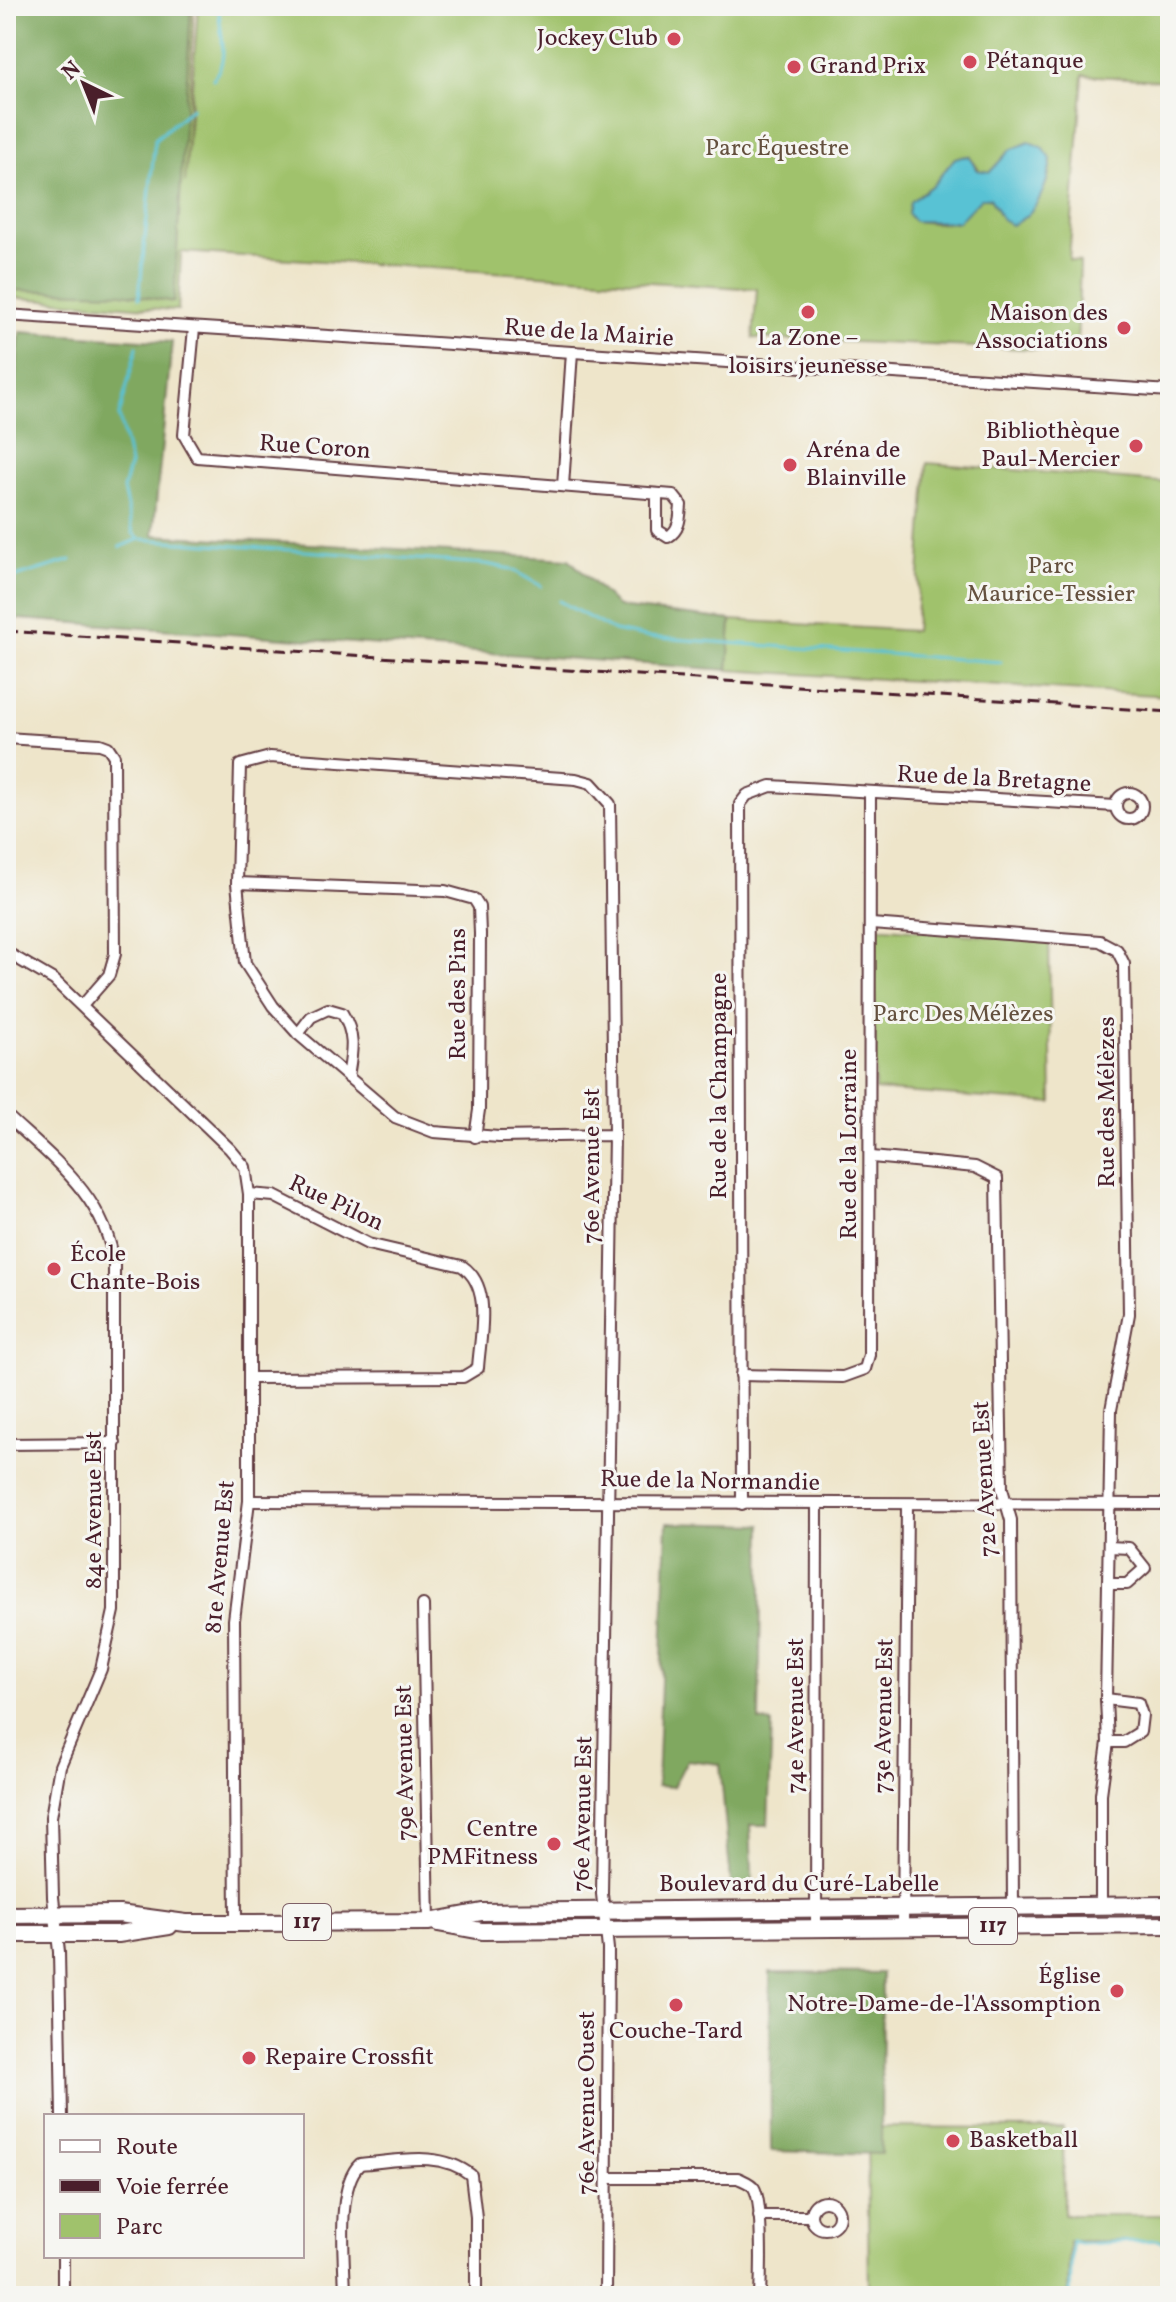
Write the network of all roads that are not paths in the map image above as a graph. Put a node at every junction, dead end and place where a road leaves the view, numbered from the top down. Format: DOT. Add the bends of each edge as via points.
graph roads {
  1 [pos="6,315"];
  2 [pos="194,328"];
  3 [pos="572,352"];
  4 [pos="1170,391"];
  5 [pos="563,486"];
  6 [pos="657,494"];
  7 [pos="6,738"];
  8 [pos="870,794"];
  9 [pos="1116,806"];
  10 [pos="237,883"];
  11 [pos="871,924"];
  12 [pos="6,952"];
  13 [pos="82,1006"];
  14 [pos="298,1034"];
  15 [pos="348,1077"];
  16 [pos="6,1115"];
  17 [pos="614,1135"];
  18 [pos="475,1137"];
  19 [pos="872,1157"];
  20 [pos="249,1194"];
  21 [pos="741,1375"];
  22 [pos="249,1378"];
  23 [pos="115,1443"];
  24 [pos="6,1444"];
  25 [pos="249,1501"];
  26 [pos="609,1501"];
  27 [pos="1109,1503"];
  28 [pos="742,1504"];
  29 [pos="817,1504"];
  30 [pos="907,1504"];
  31 [pos="1007,1504"];
  32 [pos="1170,1504"];
  33 [pos="1109,1547"];
  34 [pos="1108,1584"];
  35 [pos="423,1605"];
  36 [pos="1106,1699"];
  37 [pos="1108,1742"];
  38 [pos="1170,1905"];
  39 [pos="1101,1906"];
  40 [pos="1013,1907"];
  41 [pos="816,1908"];
  42 [pos="903,1908"];
  43 [pos="603,1910"];
  44 [pos="55,1914"];
  45 [pos="6,1915"];
  46 [pos="429,1922"];
  47 [pos="186,1923"];
  48 [pos="236,1923"];
  49 [pos="1170,1925"];
  50 [pos="903,1927"];
  51 [pos="816,1928"];
  52 [pos="606,1930"];
  53 [pos="6,1934"];
  54 [pos="58,1934"];
  55 [pos="62,2114"];
  56 [pos="608,2178"];
  57 [pos="759,2216"];
  58 [pos="811,2216"];
  59 [pos="63,2258"];
  60 [pos="63,2296"];
  61 [pos="345,2296"];
  62 [pos="476,2296"];
  63 [pos="606,2296"];
  64 [pos="760,2296"];
  1 -- 2 [label="street, Rue de la Mairie"];
  2 -- 3 [label="street, Rue de la Mairie"];
  2 -- 5 [label="street, Rue Coron" via="184,435 197,457"];
  3 -- 4 [label="street, Rue de la Mairie"];
  3 -- 5 [label="street"];
  5 -- 6 [label="street, Rue Coron"];
  7 -- 13 [label="street" via="100,744 114,756 115,960 103,984"];
  8 -- 9 [label="street, Rue de la Bretagne"];
  8 -- 11 [label="street, Rue de la Lorraine"];
  8 -- 21 [label="street, Rue de la Champagne" via="771,786 747,795 740,804"];
  10 -- 14 [label="street" via="245,963"];
  10 -- 17 [label="street, 76e Avenue Est" via="240,765 270,757 591,783 610,804 613,829"];
  10 -- 18 [label="street, Rue des Pins" via="445,891 474,899 480,934"];
  11 -- 19 [label="street, Rue de la Lorraine"];
  11 -- 27 [label="street, Rue des Mélèzes" via="1100,941 1117,950 1124,964 1129,1314 1111,1410"];
  12 -- 13 [label="street, Rue Pilon" via="42,971"];
  13 -- 20 [label="street, Rue Pilon" via="240,1159"];
  14 -- 15 [label="street"];
  14 -- 15 [label="street" via="311,1017 328,1009 342,1013 354,1045"];
  15 -- 18 [label="street" via="395,1117 434,1132"];
  16 -- 23 [label="street, 84e Avenue Est" via="78,1185 107,1232 114,1281"];
  17 -- 18 [label="street"];
  17 -- 26 [label="street, 76e Avenue Est"];
  19 -- 21 [label="street, Rue de la Lorraine" via="865,1369 843,1377"];
  19 -- 31 [label="street, 72e Avenue Est" via="975,1167 997,1178 1002,1489"];
  20 -- 22 [label="street, 81e Avenue Est"];
  20 -- 22 [label="street, Rue Pilon" via="274,1196 368,1244 462,1266 480,1285 481,1324 478,1368 463,1377"];
  21 -- 28 [label="street, Rue de la Champagne"];
  22 -- 25 [label="street, 81e Avenue Est"];
  23 -- 24 [label="street"];
  23 -- 44 [label="street, 84e Avenue Est" via="113,1619 101,1669 55,1788 50,1832"];
  25 -- 26 [label="street, Rue de la Normandie"];
  25 -- 48 [label="street, 81e Avenue Est" via="234,1620"];
  26 -- 28 [label="street, Rue de la Normandie"];
  26 -- 43 [label="street, 76e Avenue Est"];
  27 -- 31 [label="street, Rue de la Normandie"];
  27 -- 32 [label="street, Rue de la Normandie"];
  27 -- 33 [label="street, Rue des Mélèzes"];
  28 -- 29 [label="street, Rue de la Normandie"];
  29 -- 30 [label="street, Rue de la Normandie"];
  29 -- 41 [label="street, 74e Avenue Est"];
  30 -- 31 [label="street, Rue de la Normandie"];
  30 -- 42 [label="street, 73e Avenue Est"];
  31 -- 40 [label="street, 72e Avenue Est"];
  33 -- 34 [label="street, Rue des Mélèzes"];
  33 -- 34 [label="street" via="1129,1548 1145,1568 1127,1584"];
  34 -- 36 [label="street, Rue des Mélèzes"];
  35 -- 46 [label="street, 79e Avenue Est"];
  36 -- 37 [label="street, Rue des Mélèzes"];
  36 -- 37 [label="street" via="1138,1703 1142,1715 1140,1732 1124,1742"];
  37 -- 39 [label="street, Rue des Mélèzes" via="1101,1794"];
  38 -- 39 [label="main road, Boulevard du Curé-Labelle / 117"];
  39 -- 40 [label="main road, Boulevard du Curé-Labelle / 117"];
  40 -- 42 [label="main road, Boulevard du Curé-Labelle / 117"];
  41 -- 42 [label="main road, Boulevard du Curé-Labelle / 117"];
  41 -- 43 [label="main road, Boulevard du Curé-Labelle / 117"];
  41 -- 51 [label="street, 74e Avenue Est"];
  42 -- 50 [label="street, 73e Avenue Est"];
  43 -- 46 [label="main road, Boulevard du Curé-Labelle / 117" via="482,1912"];
  43 -- 52 [label="street, 76e Avenue Ouest"];
  44 -- 45 [label="main road, Boulevard du Curé-Labelle / 117"];
  44 -- 47 [label="main road, Boulevard du Curé-Labelle / 117" via="119,1914"];
  44 -- 54 [label="street, 84e Avenue Est"];
  46 -- 48 [label="main road, Boulevard du Curé-Labelle / 117"];
  46 -- 52 [label="main road, Boulevard du Curé-Labelle / 117" via="482,1931"];
  47 -- 48 [label="main road, Boulevard du Curé-Labelle / 117"];
  47 -- 54 [label="main road, Boulevard du Curé-Labelle / 117" via="118,1934"];
  49 -- 50 [label="main road, Boulevard du Curé-Labelle / 117"];
  50 -- 51 [label="main road, Boulevard du Curé-Labelle / 117"];
  51 -- 52 [label="main road, Boulevard du Curé-Labelle / 117"];
  52 -- 56 [label="street, 76e Avenue Ouest"];
  53 -- 54 [label="main road, Boulevard du Curé-Labelle / 117"];
  54 -- 55 [label="street, 84e Avenue Est"];
  56 -- 57 [label="street" via="738,2178 756,2190"];
  56 -- 63 [label="street, 76e Avenue Ouest"];
  57 -- 58 [label="street"];
  57 -- 64 [label="street"];
  59 -- 60 [label="street"];
  61 -- 62 [label="street" via="345,2193 353,2170 360,2164 436,2158 456,2162 471,2175"];
}
